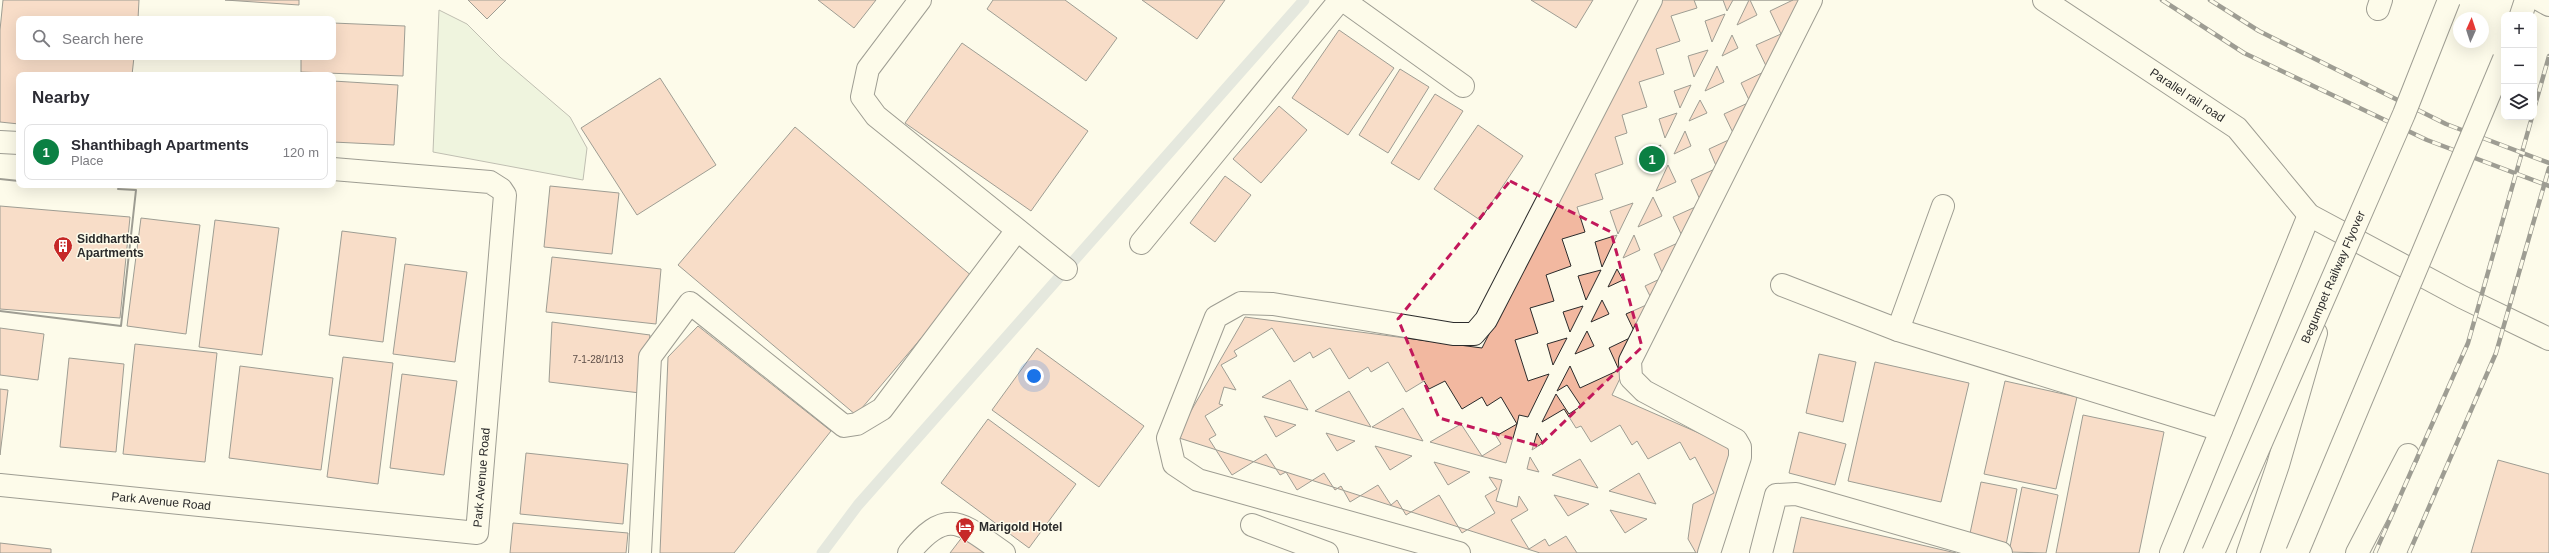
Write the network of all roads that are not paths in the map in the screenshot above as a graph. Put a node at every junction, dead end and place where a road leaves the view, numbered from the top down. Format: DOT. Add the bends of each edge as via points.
graph roads {
  1 [pos="920,0"];
  2 [pos="1340,0"];
  3 [pos="1343,0"];
  4 [pos="1651,0"];
  5 [pos="1811,0"];
  6 [pos="2044,0"];
  7 [pos="2449,0"];
  8 [pos="2526,0"];
  9 [pos="2540,0"];
  10 [pos="2549,5"];
  11 [pos="2522,12"];
  12 [pos="2501,66"];
  13 [pos="1464,86"];
  14 [pos="0,142"];
  15 [pos="16,143"];
  16 [pos="336,169"];
  17 [pos="1943,206"];
  18 [pos="2309,215"];
  19 [pos="1018,230"];
  20 [pos="1141,242"];
  21 [pos="1066,269"];
  22 [pos="1782,285"];
  23 [pos="2328,292"];
  24 [pos="1898,330"];
  25 [pos="2549,339"];
  26 [pos="2221,430"];
  27 [pos="2408,454"];
  28 [pos="0,485"];
  29 [pos="1252,525"];
  30 [pos="640,553"];
  31 [pos="909,553"];
  32 [pos="1004,553"];
  33 [pos="1327,553"];
  34 [pos="1458,553"];
  35 [pos="1709,553"];
  36 [pos="1761,553"];
  37 [pos="2001,553"];
  38 [pos="2171,553"];
  39 [pos="2213,553"];
  40 [pos="2248,553"];
  41 [pos="2297,553"];
  42 [pos="2357,553"];
  1 -- 19 [label="street" via="868,69 862,97 876,116"];
  2 -- 20 [label="street"];
  3 -- 13 [label="street"];
  4 -- 34 [label="street" via="1486,320 1474,334 1453,334 1273,304 1241,302 1216,318 1168,438 1174,464 1198,480"];
  5 -- 35 [label="street" via="1630,361 1631,378 1644,391 1736,440 1740,447 1740,457"];
  6 -- 18 [label="street, Parallel rail road" via="2237,128"];
  7 -- 23 [label="street, Begumpet Railway Flyover, bridge" via="2404,114"];
  8 -- 11 [label="street"];
  9 -- 10 [label="street"];
  12 -- 41 [label="street, bridge"];
  14 -- 15 [label="street"];
  16 -- 28 [label="street, Park Avenue Road" via="490,182 502,189 505,195 476,533"];
  17 -- 24 [label="street"];
  18 -- 25 [label="street" via="2462,297"];
  18 -- 26 [label="street"];
  19 -- 21 [label="street"];
  19 -- 30 [label="street" via="882,410 857,424 844,426 690,303 650,357"];
  22 -- 24 [label="street"];
  23 -- 39 [label="street, Begumpet Railway Flyover, bridge"];
  23 -- 40 [label="street, bridge" via="2278,465"];
  24 -- 26 [label="street"];
  26 -- 38 [label="street"];
  27 -- 42 [label="street"];
  29 -- 33 [label="street"];
  31 -- 32 [label="street" via="923,536 940,525 962,524"];
  36 -- 37 [label="street" via="1776,496 1796,494"];
}
